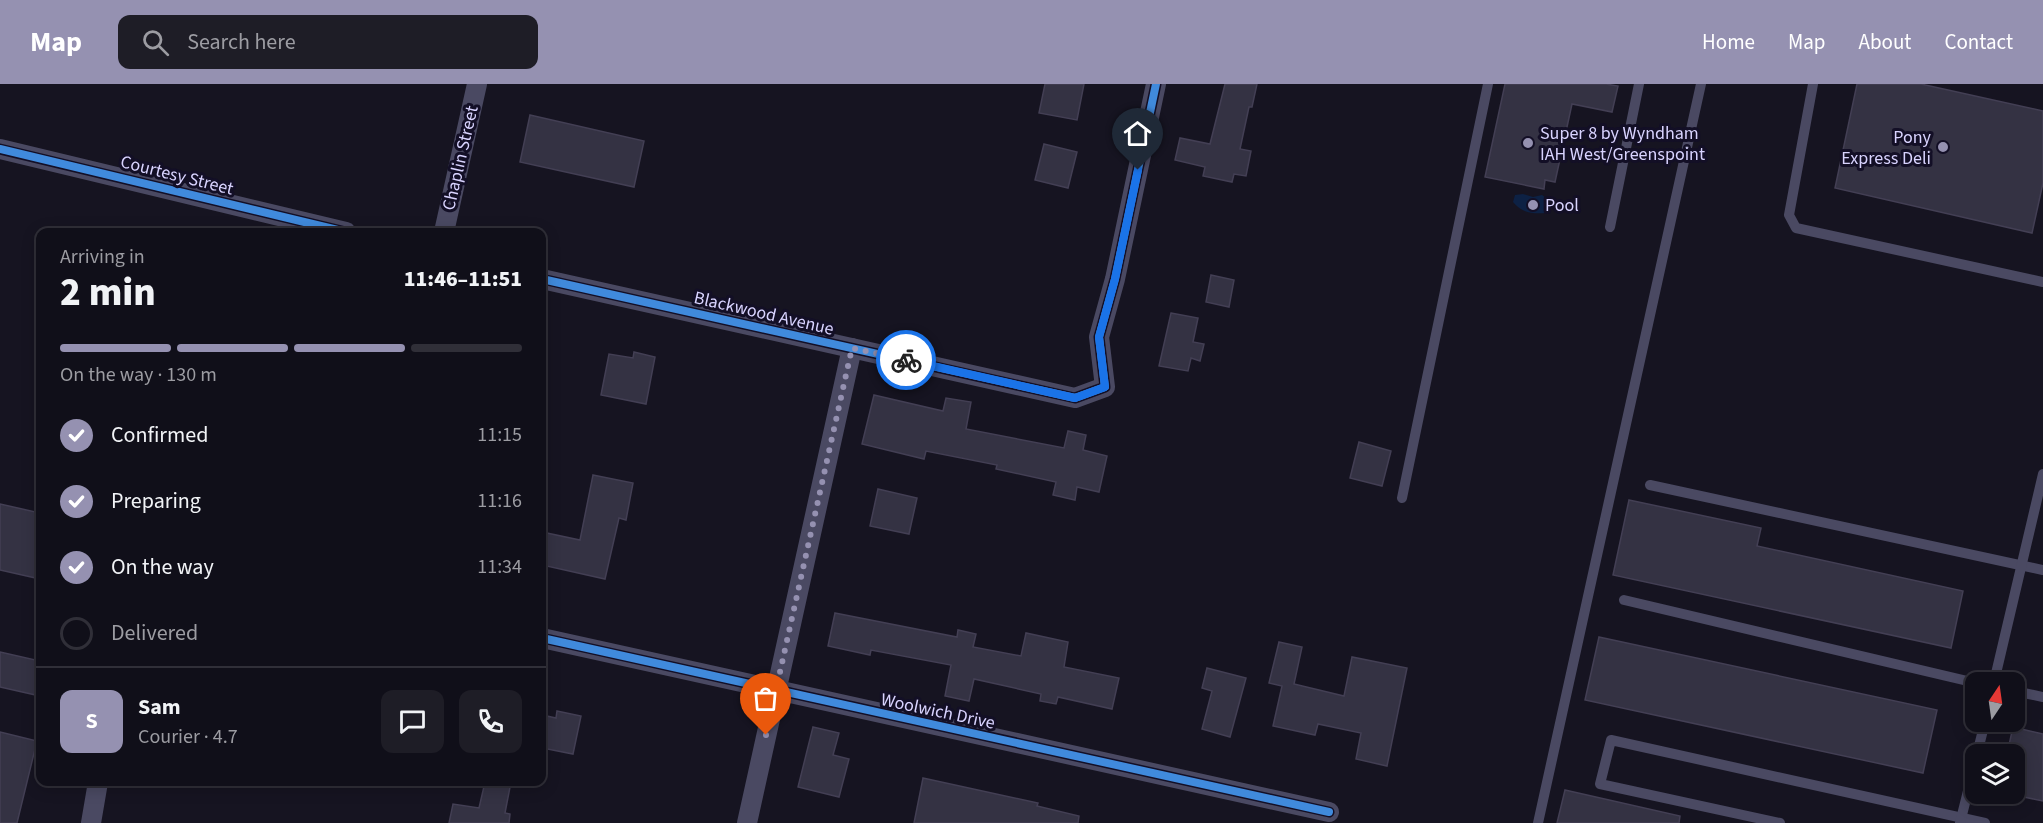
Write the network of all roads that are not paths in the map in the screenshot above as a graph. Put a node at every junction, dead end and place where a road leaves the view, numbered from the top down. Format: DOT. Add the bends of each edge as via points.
graph roads {
  1 [pos="477,84"];
  2 [pos="1156,84"];
  3 [pos="1488,84"];
  4 [pos="1638,84"];
  5 [pos="1701,84"];
  6 [pos="1813,84"];
  7 [pos="0,149"];
  8 [pos="1610,227"];
  9 [pos="329,228"];
  10 [pos="445,228"];
  11 [pos="546,280"];
  12 [pos="2043,282"];
  13 [pos="852,348"];
  14 [pos="2043,474"];
  15 [pos="1650,485"];
  16 [pos="1402,498"];
  17 [pos="2023,566"];
  18 [pos="2043,570"];
  19 [pos="1624,600"];
  20 [pos="546,639"];
  21 [pos="1996,672"];
  22 [pos="1965,680"];
  23 [pos="776,690"];
  24 [pos="2025,693"];
  25 [pos="2043,697"];
  26 [pos="97,786"];
  27 [pos="1965,801"];
  28 [pos="1329,812"];
  29 [pos="1960,820"];
  30 [pos="91,823"];
  31 [pos="747,823"];
  32 [pos="1538,823"];
  33 [pos="1780,823"];
  34 [pos="1985,823"];
  1 -- 10 [label="street, Chaplin Street"];
  2 -- 13 [label="street, Blackwood Avenue" via="1099,337 1105,387 1075,398"];
  3 -- 16 [label="lane"];
  4 -- 8 [label="lane"];
  5 -- 32 [label="lane"];
  6 -- 12 [label="lane" via="1789,215 1796,228"];
  7 -- 9 [label="street, Courtesy Street"];
  11 -- 13 [label="street, Blackwood Avenue"];
  13 -- 23 [label="street"];
  14 -- 17 [label="lane"];
  15 -- 17 [label="lane"];
  17 -- 18 [label="lane"];
  17 -- 21 [label="lane"];
  19 -- 22 [label="lane"];
  20 -- 23 [label="street, Woolwich Drive"];
  23 -- 28 [label="street, Woolwich Drive"];
  23 -- 31 [label="street"];
  24 -- 25 [label="lane"];
  26 -- 30 [label="street"];
  27 -- 29 [label="lane"];
  29 -- 33 [label="lane" via="1611,740 1600,784"];
  29 -- 34 [label="lane"];
}
